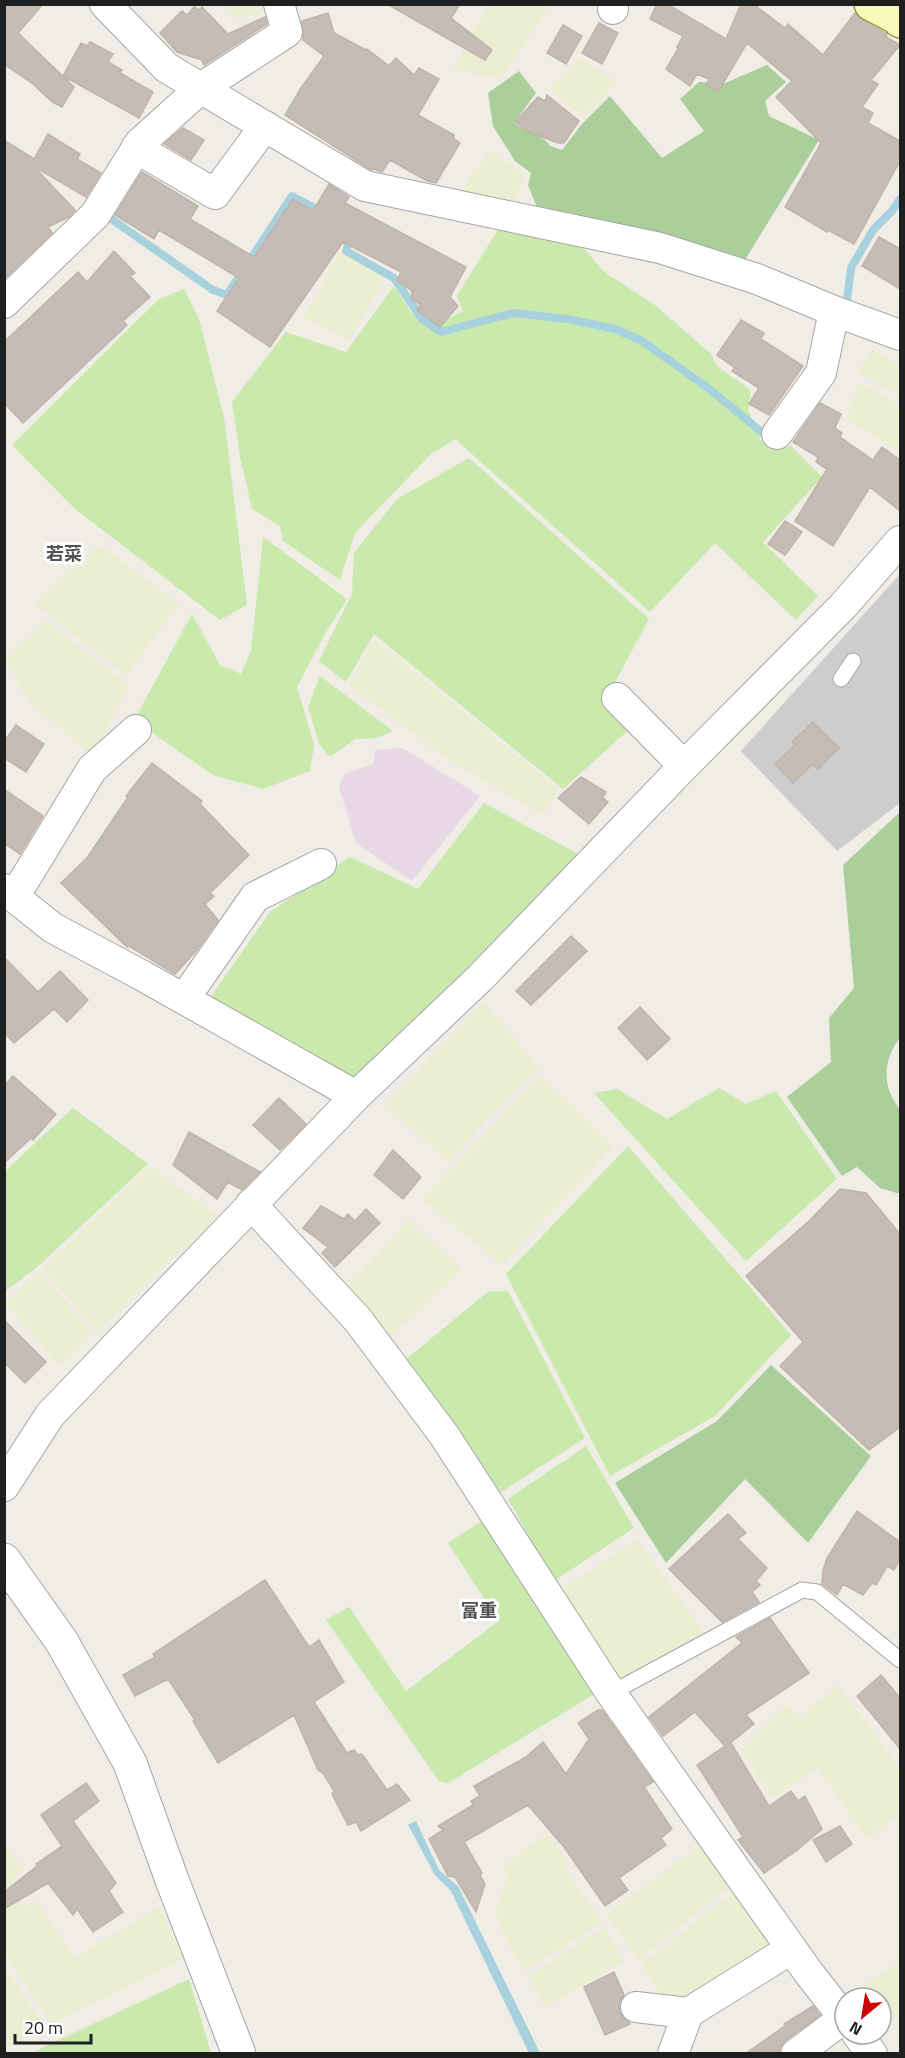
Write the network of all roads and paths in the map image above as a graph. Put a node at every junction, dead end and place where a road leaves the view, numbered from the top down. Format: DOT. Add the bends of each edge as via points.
graph roads {
  1 [pos="105,4"];
  2 [pos="279,4"];
  3 [pos="871,4"];
  4 [pos="900,21"];
  5 [pos="201,88"];
  6 [pos="265,126"];
  7 [pos="136,148"];
  8 [pos="4,303"];
  9 [pos="834,311"];
  10 [pos="900,335"];
  11 [pos="777,434"];
  12 [pos="900,541"];
  13 [pos="852,661"];
  14 [pos="842,679"];
  15 [pos="617,698"];
  16 [pos="136,730"];
  17 [pos="684,766"];
  18 [pos="321,864"];
  19 [pos="9,893"];
  20 [pos="184,999"];
  21 [pos="356,1096"];
  22 [pos="251,1204"];
  23 [pos="4,1486"];
  24 [pos="4,1560"];
  25 [pos="900,1660"];
  26 [pos="611,1693"];
  27 [pos="791,1949"];
  28 [pos="833,2003"];
  29 [pos="636,2007"];
  30 [pos="688,2013"];
  31 [pos="833,2033"];
  32 [pos="239,2054"];
  33 [pos="673,2054"];
  34 [pos="796,2054"];
  1 -- 5 [label="street" via="167,68"];
  2 -- 5 [label="street" via="287,32"];
  3 -- 4 [label="main road"];
  5 -- 6 [label="street"];
  5 -- 7 [label="street"];
  6 -- 7 [label="street" via="215,194"];
  6 -- 9 [label="street" via="365,186 660,248 758,279"];
  7 -- 8 [label="street" via="95,215"];
  9 -- 10 [label="street"];
  9 -- 11 [label="street" via="821,373"];
  12 -- 17 [label="street" via="843,606"];
  13 -- 14 [label="lane"];
  15 -- 17 [label="street"];
  16 -- 19 [label="street" via="92,769"];
  17 -- 21 [label="street" via="480,978"];
  18 -- 20 [label="street" via="255,897"];
  19 -- 20 [label="street" via="53,928"];
  20 -- 21 [label="street"];
  21 -- 22 [label="street"];
  22 -- 23 [label="street" via="50,1415"];
  22 -- 26 [label="street" via="358,1320 444,1435"];
  24 -- 32 [label="street" via="63,1642 130,1763"];
  25 -- 26 [label="lane" via="817,1592 802,1590"];
  26 -- 27 [label="street"];
  27 -- 28 [label="street"];
  27 -- 30 [label="street"];
  29 -- 30 [label="street"];
  30 -- 33 [label="street"];
  31 -- 34 [label="street"];
}
